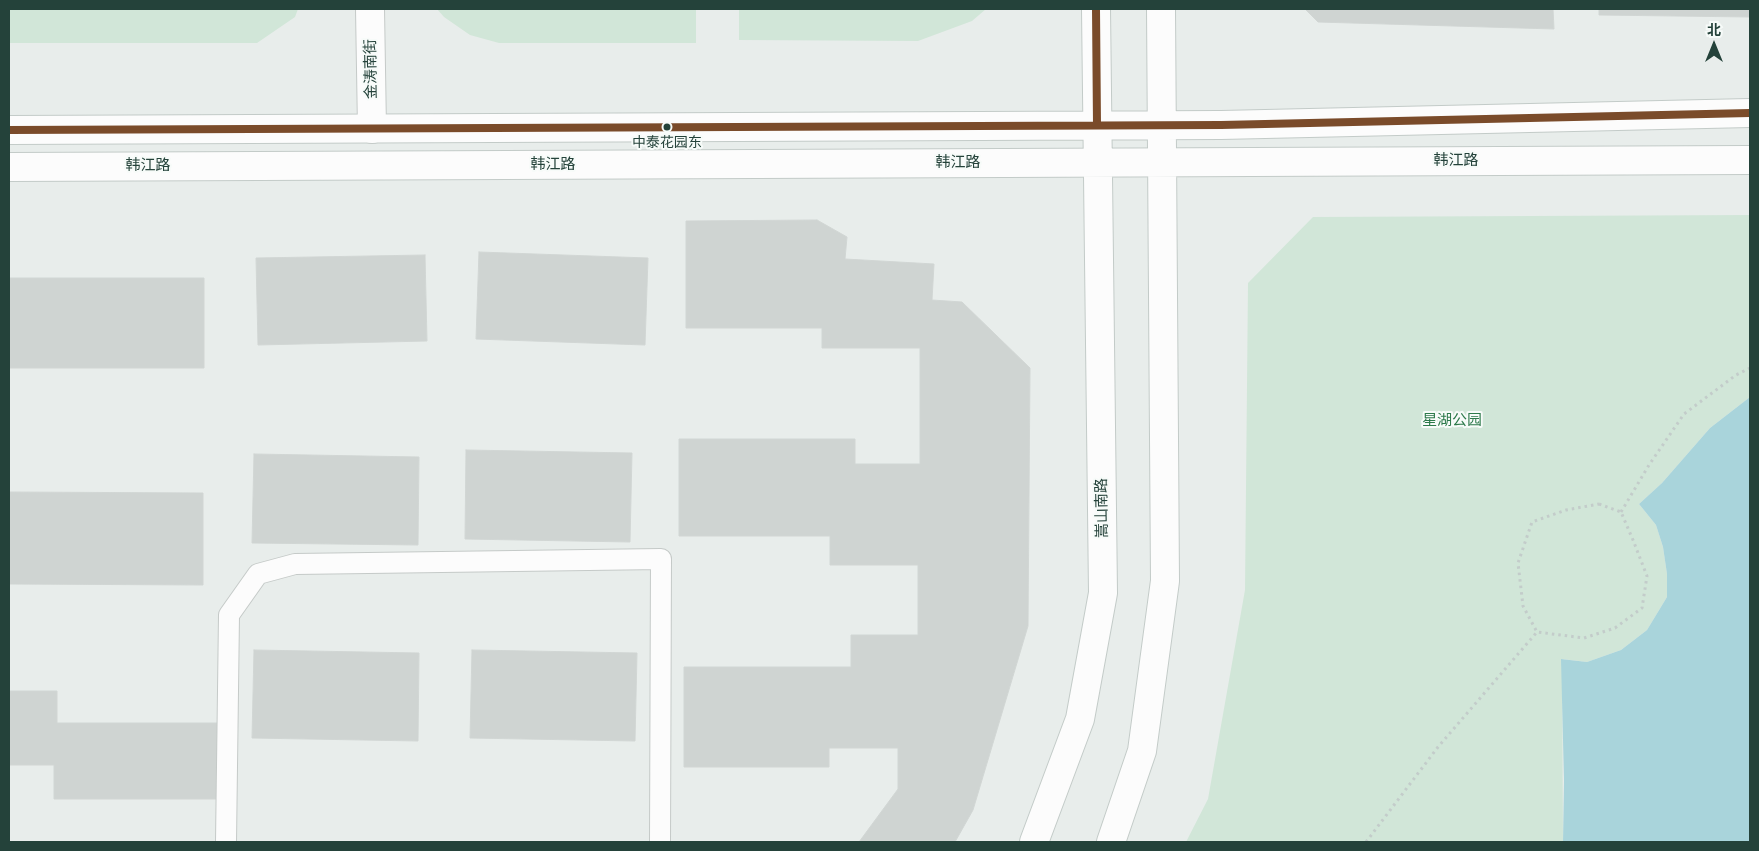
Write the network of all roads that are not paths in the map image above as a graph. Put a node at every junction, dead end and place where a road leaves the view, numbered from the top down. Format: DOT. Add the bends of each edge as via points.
graph roads {
  1 [pos="370,9"];
  2 [pos="1096,9"];
  3 [pos="1161,9"];
  4 [pos="1750,113"];
  5 [pos="1096,125"];
  6 [pos="1162,125"];
  7 [pos="372,129"];
  8 [pos="9,130"];
  9 [pos="1750,160"];
  10 [pos="1096,162"];
  11 [pos="1162,162"];
  12 [pos="9,167"];
  13 [pos="226,842"];
  14 [pos="660,842"];
  15 [pos="1034,842"];
  16 [pos="1111,842"];
  1 -- 7 [label="street, 金涛南街"];
  2 -- 5 [label="street"];
  3 -- 6 [label="street"];
  4 -- 6 [label="street"];
  5 -- 6 [label="street"];
  5 -- 7 [label="street"];
  5 -- 10 [label="street"];
  6 -- 11 [label="street"];
  7 -- 8 [label="street"];
  9 -- 11 [label="street, 韩江路"];
  10 -- 11 [label="street, 韩江路"];
  10 -- 12 [label="street, 韩江路"];
  10 -- 15 [label="street, 嵩山南路" via="1103,593 1080,719"];
  11 -- 16 [label="street" via="1165,581 1142,751"];
  13 -- 14 [label="lane" via="229,614 258,574 294,564 661,559"];
}
